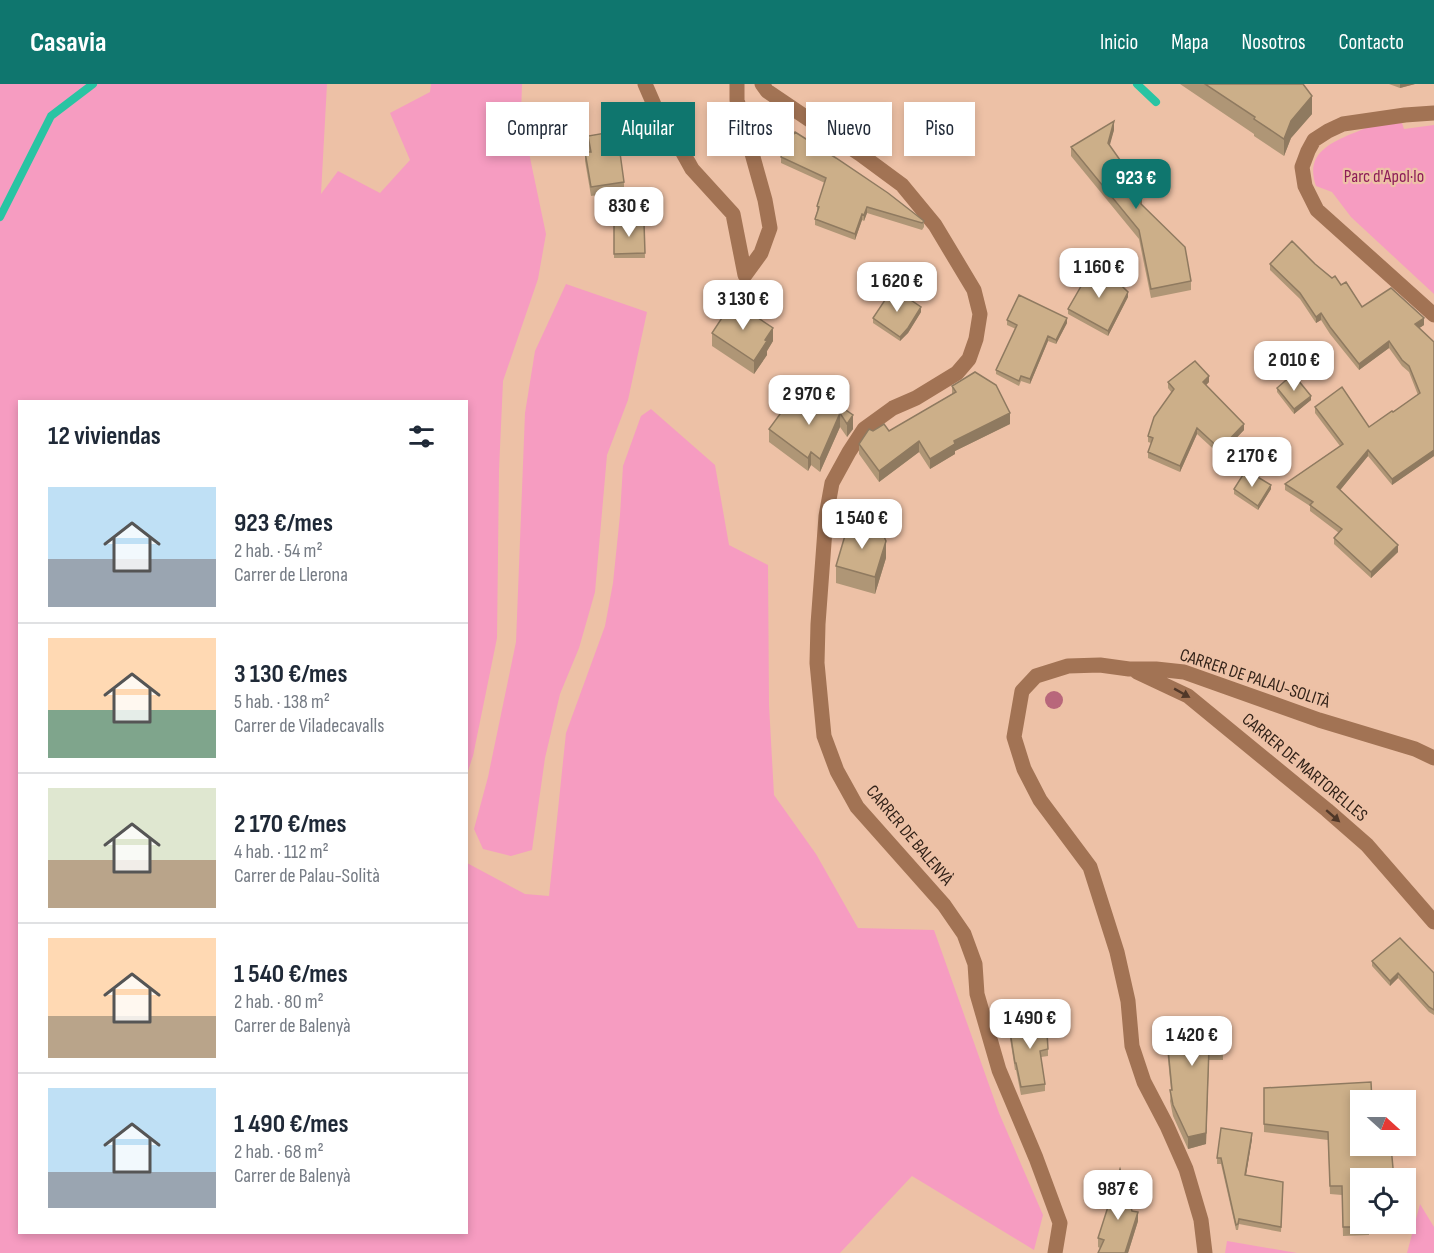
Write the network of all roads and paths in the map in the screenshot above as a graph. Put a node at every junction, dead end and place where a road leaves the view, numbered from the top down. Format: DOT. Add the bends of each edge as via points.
graph roads {
  1 [pos="645,84"];
  2 [pos="737,84"];
  3 [pos="762,84"];
  4 [pos="1434,113"];
  5 [pos="1434,315"];
  6 [pos="1129,669"];
  7 [pos="1434,758"];
  8 [pos="1434,922"];
  9 [pos="1055,1253"];
  10 [pos="1205,1253"];
  1 -- 2 [label="street" via="692,169 733,214 745,275 761,253 770,228 737,100"];
  3 -- 9 [label="street, CARRER DE BALENYÀ" via="902,185 935,225 974,290 980,314 969,359 957,373 893,408 864,429 832,483 826,516 817,663 824,736 837,771 857,807 944,905 964,934 975,964 977,994 999,1070 1060,1223"];
  4 -- 5 [label="street" via="1343,124 1314,140 1302,167 1305,186 1317,210"];
  6 -- 7 [label="street, CARRER DE PALAU-SOLITÀ" via="1184,672"];
  6 -- 8 [label="street, CARRER DE MARTORELLES, one-way" via="1188,696 1224,724 1367,845"];
  6 -- 10 [label="street, CARRER DE PALAU-SOLITÀ" via="1068,666 1036,676 1022,691 1014,737 1040,800 1090,867 1117,952 1128,1001 1132,1046 1144,1082 1186,1169 1201,1220"];
}
